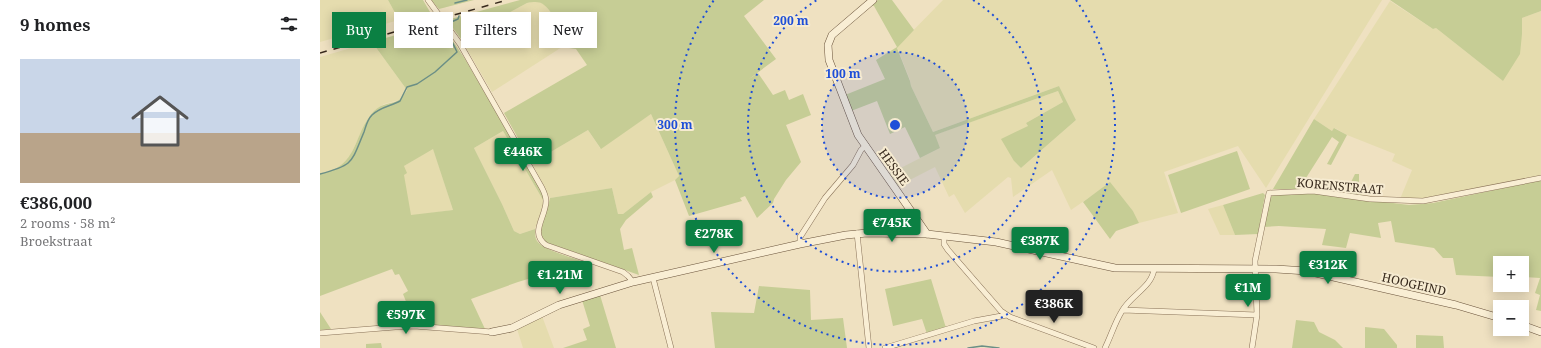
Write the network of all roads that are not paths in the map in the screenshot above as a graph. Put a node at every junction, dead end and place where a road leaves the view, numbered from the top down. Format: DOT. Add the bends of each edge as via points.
graph roads {
  1 [pos="428,0"];
  2 [pos="873,0"];
  3 [pos="866,145"];
  4 [pos="1541,178"];
  5 [pos="857,233"];
  6 [pos="927,234"];
  7 [pos="944,236"];
  8 [pos="800,244"];
  9 [pos="1154,269"];
  10 [pos="1255,269"];
  11 [pos="653,278"];
  12 [pos="633,282"];
  13 [pos="1123,310"];
  14 [pos="1007,315"];
  15 [pos="1257,315"];
  16 [pos="1493,316"];
  17 [pos="1529,328"];
  18 [pos="492,332"];
  19 [pos="1541,332"];
  20 [pos="320,333"];
  21 [pos="671,348"];
  22 [pos="869,348"];
  23 [pos="885,348"];
  24 [pos="1094,348"];
  25 [pos="1105,348"];
  26 [pos="1252,348"];
  1 -- 12 [label="street" via="460,44 546,196 538,230 540,240 623,272"];
  2 -- 3 [label="street, HESSIE" via="836,30 829,39 828,47 834,74 858,135"];
  3 -- 6 [label="street, HESSIE"];
  3 -- 8 [label="street" via="854,165 825,198 800,236"];
  4 -- 10 [label="street, KORENSTRAAT" via="1423,201 1313,191 1268,192"];
  5 -- 6 [label="street"];
  5 -- 8 [label="street"];
  5 -- 22 [label="street"];
  6 -- 7 [label="street"];
  7 -- 9 [label="street" via="996,242 1107,267"];
  7 -- 14 [label="street" via="944,244 948,250 995,306"];
  8 -- 11 [label="street"];
  9 -- 10 [label="street, HOOGEIND"];
  9 -- 13 [label="street" via="1150,281"];
  10 -- 15 [label="street, KORENSTRAAT"];
  10 -- 16 [label="street, HOOGEIND" via="1307,270"];
  11 -- 12 [label="street"];
  11 -- 21 [label="street"];
  12 -- 18 [label="street" via="559,305 512,328"];
  13 -- 15 [label="street"];
  13 -- 25 [label="street"];
  14 -- 23 [label="street" via="974,321"];
  14 -- 24 [label="street"];
  15 -- 26 [label="street, KORENSTRAAT"];
  17 -- 19 [label="street"];
  18 -- 20 [label="street" via="401,326"];
}
